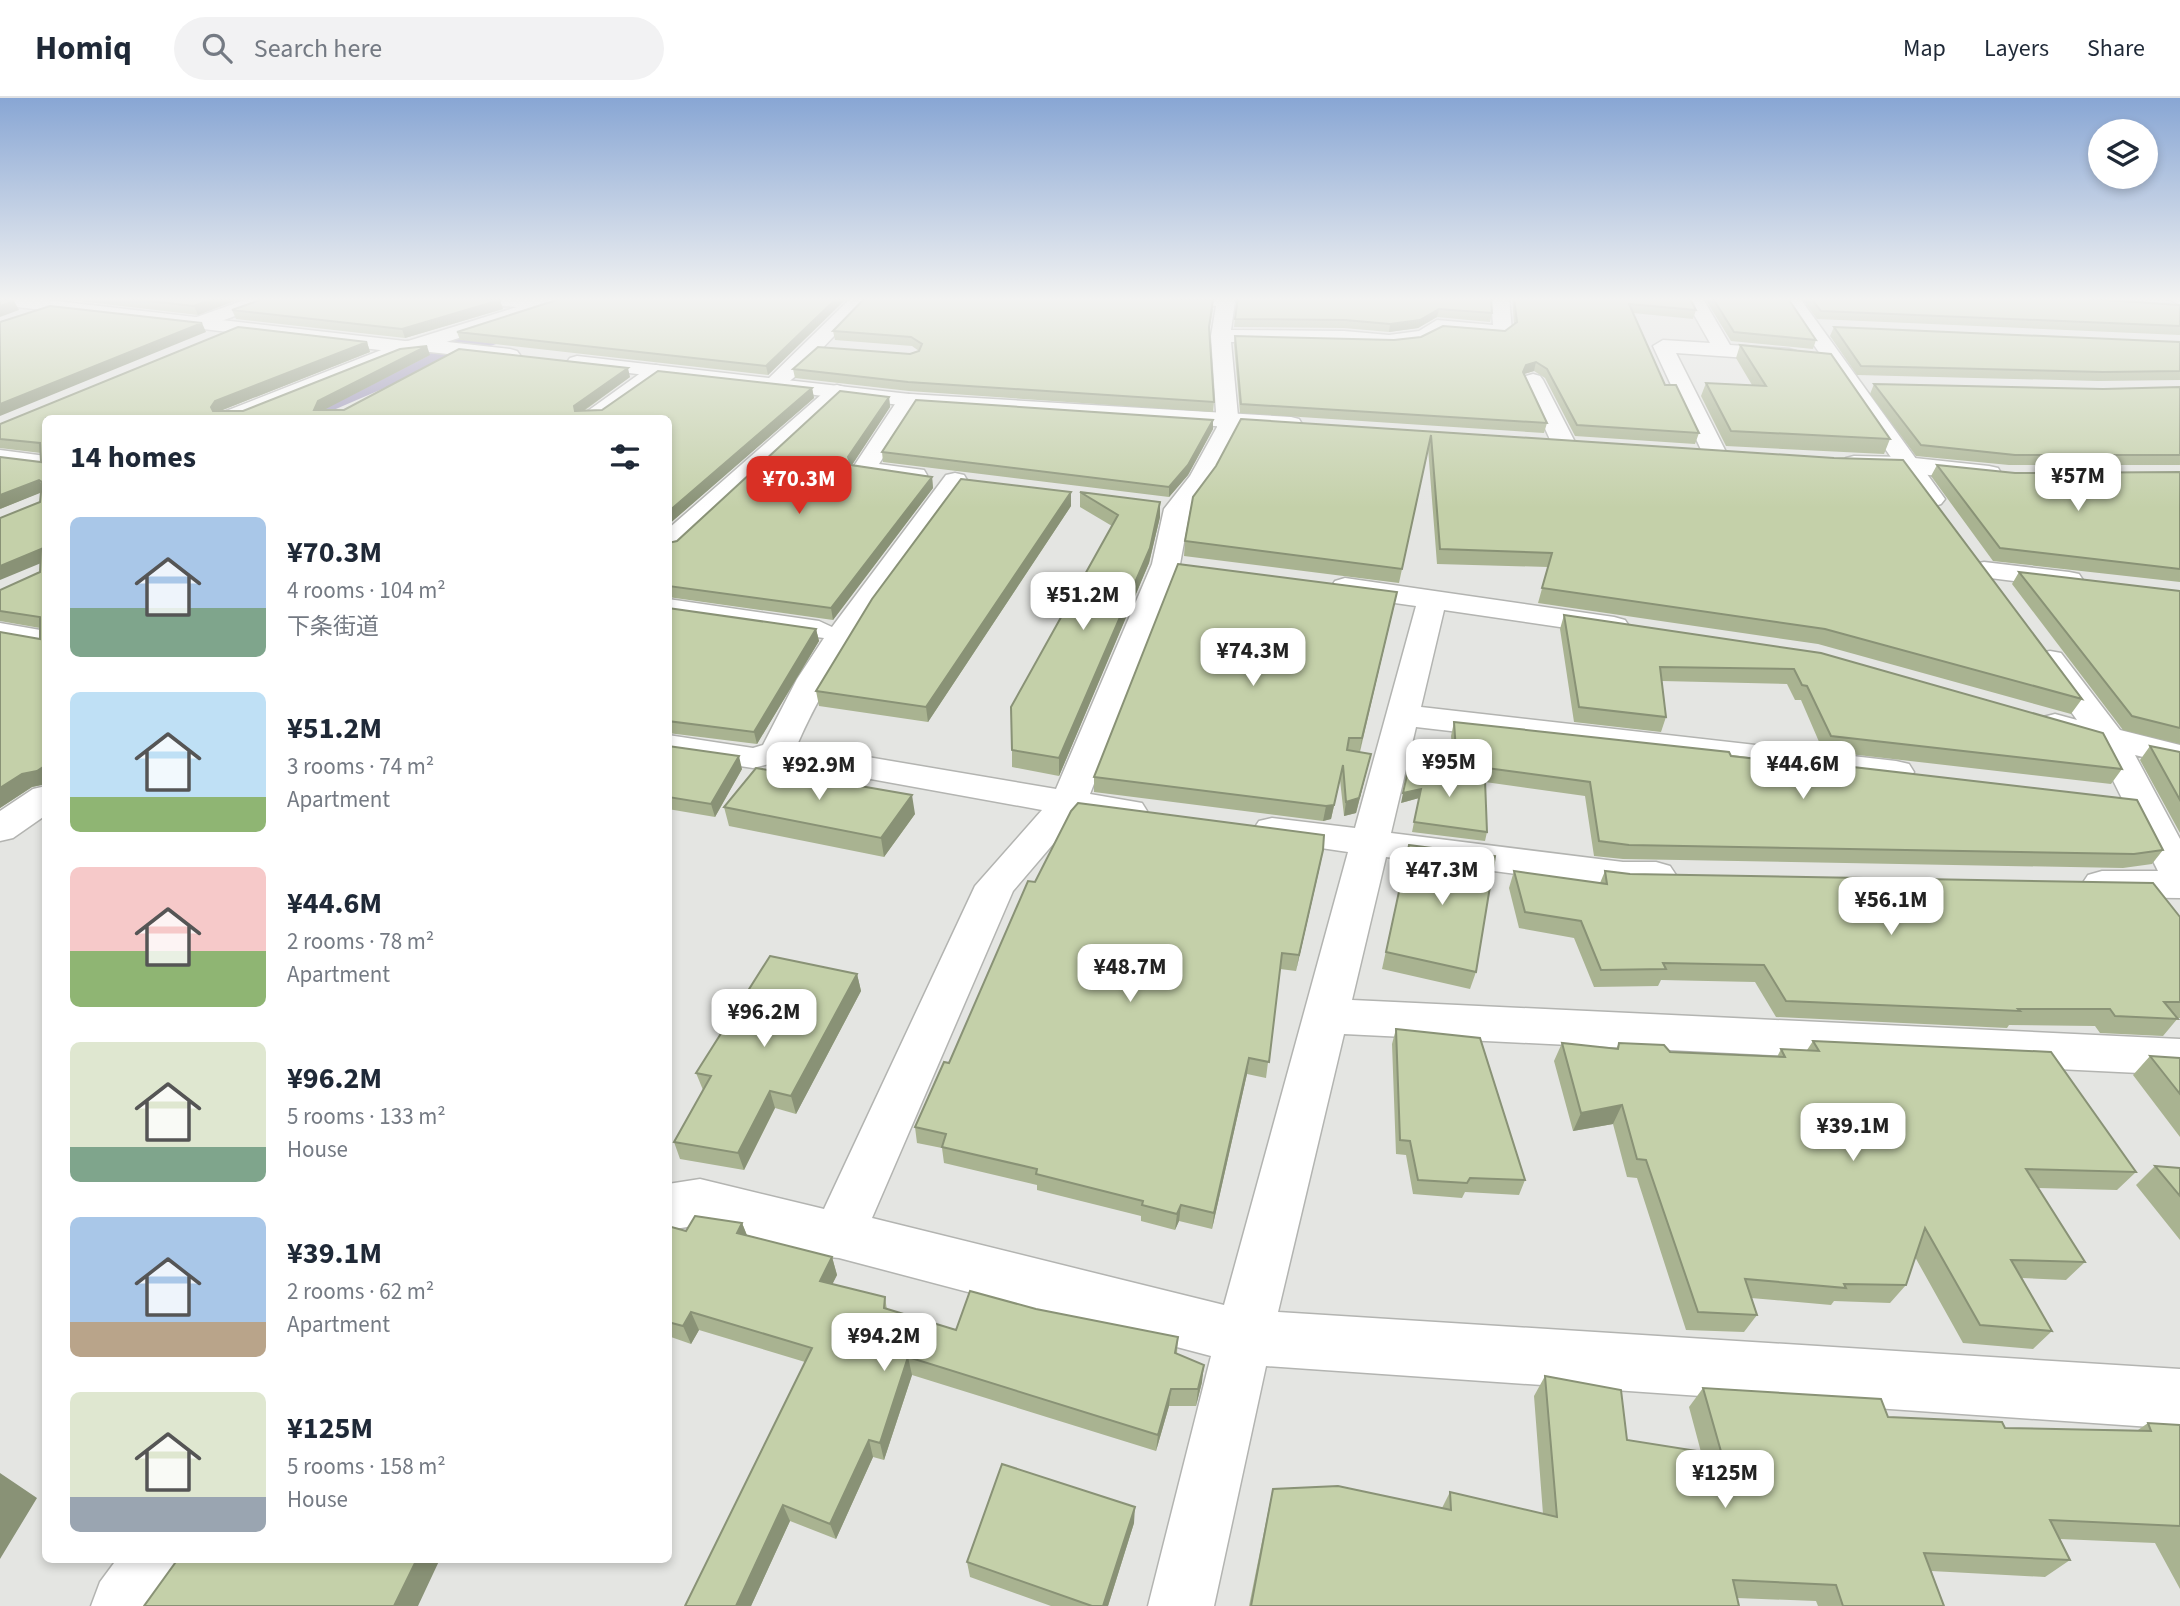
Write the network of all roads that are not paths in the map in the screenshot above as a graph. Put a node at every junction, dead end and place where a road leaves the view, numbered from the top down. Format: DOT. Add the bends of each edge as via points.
graph roads {
  1 [pos="351,367"];
  2 [pos="622,367"];
  3 [pos="791,367"];
  4 [pos="1223,367"];
  5 [pos="1673,367"];
  6 [pos="1844,367"];
  7 [pos="656,371"];
  8 [pos="1533,380"];
  9 [pos="774,384"];
  10 [pos="837,391"];
  11 [pos="909,400"];
  12 [pos="236,415"];
  13 [pos="593,415"];
  14 [pos="1227,420"];
  15 [pos="1308,425"];
  16 [pos="1537,442"];
  17 [pos="1564,444"];
  18 [pos="1592,446"];
  19 [pos="1687,452"];
  20 [pos="1714,454"];
  21 [pos="1740,456"];
  22 [pos="0,457"];
  23 [pos="42,462"];
  24 [pos="1829,462"];
  25 [pos="1905,464"];
  26 [pos="2009,475"];
  27 [pos="1945,517"];
  28 [pos="672,540"];
  29 [pos="1314,583"];
  30 [pos="2092,583"];
  31 [pos="1432,599"];
  32 [pos="2007,601"];
  33 [pos="672,609"];
  34 [pos="1639,630"];
  35 [pos="0,632"];
  36 [pos="842,633"];
  37 [pos="2031,633"];
  38 [pos="42,639"];
  39 [pos="1403,715"];
  40 [pos="2030,717"];
  41 [pos="2109,739"];
  42 [pos="672,746"];
  43 [pos="777,752"];
  44 [pos="2180,756"];
  45 [pos="1923,775"];
  46 [pos="2100,796"];
  47 [pos="42,800"];
  48 [pos="2141,801"];
  49 [pos="1068,803"];
  50 [pos="1164,816"];
  51 [pos="1233,825"];
  52 [pos="0,829"];
  53 [pos="1371,843"];
  54 [pos="1693,876"];
  55 [pos="2180,876"];
  56 [pos="2068,883"];
  57 [pos="2180,885"];
  58 [pos="1327,1016"];
  59 [pos="2180,1057"];
  60 [pos="672,1206"];
  61 [pos="839,1234"];
  62 [pos="1244,1337"];
  63 [pos="2180,1399"];
  64 [pos="154,1563"];
  65 [pos="124,1606"];
  66 [pos="1181,1606"];
  1 -- 12 [label="street"];
  2 -- 7 [label="street"];
  3 -- 9 [label="street"];
  4 -- 14 [label="street"];
  5 -- 20 [label="street"];
  6 -- 25 [label="street" via="1864,385"];
  7 -- 9 [label="street"];
  7 -- 13 [label="street"];
  8 -- 17 [label="street"];
  9 -- 10 [label="street"];
  10 -- 11 [label="street"];
  10 -- 28 [label="street"];
  11 -- 14 [label="street"];
  11 -- 36 [label="street" via="864,469 969,482"];
  14 -- 15 [label="street"];
  14 -- 49 [label="street" via="1228,427 1201,478 1163,507 1181,565"];
  16 -- 17 [label="street"];
  17 -- 18 [label="street"];
  19 -- 20 [label="street"];
  20 -- 21 [label="street"];
  22 -- 23 [label="street"];
  24 -- 25 [label="street"];
  25 -- 26 [label="street"];
  25 -- 27 [label="street"];
  29 -- 31 [label="street"];
  30 -- 32 [label="street" via="1976,559"];
  31 -- 34 [label="street"];
  31 -- 39 [label="street"];
  33 -- 36 [label="street"];
  35 -- 38 [label="street"];
  36 -- 43 [label="street"];
  37 -- 41 [label="street"];
  39 -- 45 [label="street"];
  39 -- 53 [label="street"];
  40 -- 41 [label="street"];
  41 -- 44 [label="street"];
  41 -- 48 [label="street"];
  42 -- 43 [label="street" via="753,758"];
  43 -- 49 [label="street"];
  46 -- 48 [label="street"];
  47 -- 52 [label="street"];
  48 -- 55 [label="street"];
  49 -- 50 [label="street"];
  49 -- 61 [label="street" via="996,886"];
  51 -- 53 [label="street"];
  53 -- 54 [label="street" via="1623,875"];
  53 -- 58 [label="street"];
  56 -- 57 [label="street"];
  58 -- 59 [label="street"];
  58 -- 62 [label="street"];
  60 -- 61 [label="street" via="700,1202"];
  61 -- 62 [label="street"];
  62 -- 63 [label="street"];
  62 -- 66 [label="street"];
  64 -- 65 [label="street"];
}
